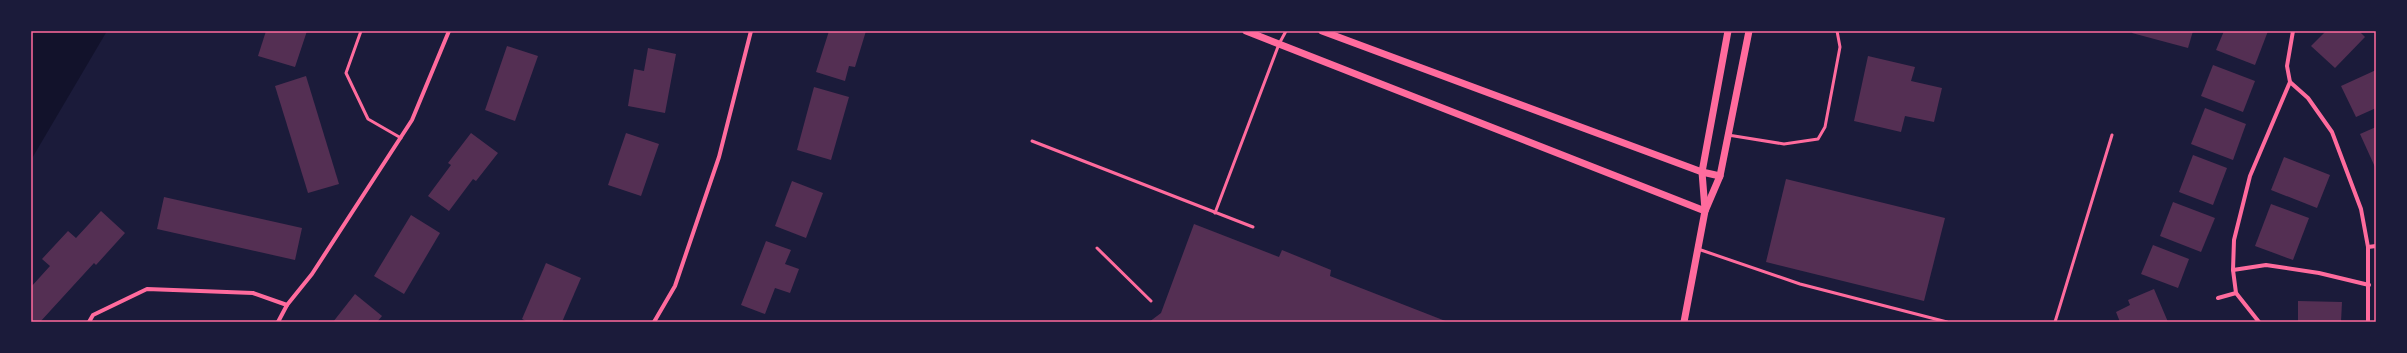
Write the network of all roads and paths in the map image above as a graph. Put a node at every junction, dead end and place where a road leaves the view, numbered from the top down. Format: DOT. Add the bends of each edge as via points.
graph roads {
  1 [pos="361,31"];
  2 [pos="449,31"];
  3 [pos="751,31"];
  4 [pos="1246,31"];
  5 [pos="1286,31"];
  6 [pos="1322,31"];
  7 [pos="1728,31"];
  8 [pos="1749,31"];
  9 [pos="1837,31"];
  10 [pos="2293,31"];
  11 [pos="1279,44"];
  12 [pos="2290,82"];
  13 [pos="1728,135"];
  14 [pos="2112,136"];
  15 [pos="401,138"];
  16 [pos="1032,141"];
  17 [pos="1702,172"];
  18 [pos="1720,176"];
  19 [pos="1705,211"];
  20 [pos="1215,213"];
  21 [pos="1253,227"];
  22 [pos="2376,246"];
  23 [pos="2368,247"];
  24 [pos="1097,248"];
  25 [pos="1698,249"];
  26 [pos="2233,270"];
  27 [pos="2370,285"];
  28 [pos="2236,293"];
  29 [pos="2218,298"];
  30 [pos="1151,301"];
  31 [pos="287,305"];
  32 [pos="89,322"];
  33 [pos="278,322"];
  34 [pos="654,322"];
  35 [pos="1684,322"];
  36 [pos="1948,322"];
  37 [pos="2055,322"];
  38 [pos="2259,322"];
  39 [pos="2368,322"];
  1 -- 15 [label="lane" via="346,73 368,119"];
  2 -- 15 [label="street" via="412,120"];
  3 -- 34 [label="street" via="719,157 675,286"];
  4 -- 11 [label="street"];
  5 -- 11 [label="lane"];
  6 -- 17 [label="street"];
  7 -- 17 [label="street"];
  8 -- 13 [label="street"];
  9 -- 13 [label="lane" via="1840,47 1825,127 1818,139 1784,144"];
  10 -- 12 [label="street" via="2287,66"];
  11 -- 19 [label="street"];
  11 -- 20 [label="lane"];
  12 -- 23 [label="street" via="2308,98 2332,132 2362,209"];
  12 -- 26 [label="street" via="2250,176 2238,220"];
  13 -- 18 [label="street"];
  14 -- 37 [label="lane"];
  15 -- 31 [label="street" via="312,274"];
  16 -- 20 [label="lane"];
  17 -- 18 [label="street"];
  17 -- 19 [label="street"];
  18 -- 19 [label="street"];
  19 -- 25 [label="street"];
  20 -- 21 [label="lane"];
  22 -- 23 [label="street"];
  23 -- 27 [label="street"];
  24 -- 30 [label="lane"];
  25 -- 35 [label="street"];
  25 -- 36 [label="lane" via="1800,284"];
  26 -- 27 [label="street" via="2266,265 2319,273"];
  26 -- 28 [label="street"];
  27 -- 39 [label="street"];
  28 -- 29 [label="street"];
  28 -- 38 [label="street"];
  31 -- 32 [label="street" via="253,293 147,289 93,315"];
  31 -- 33 [label="street"];
}
